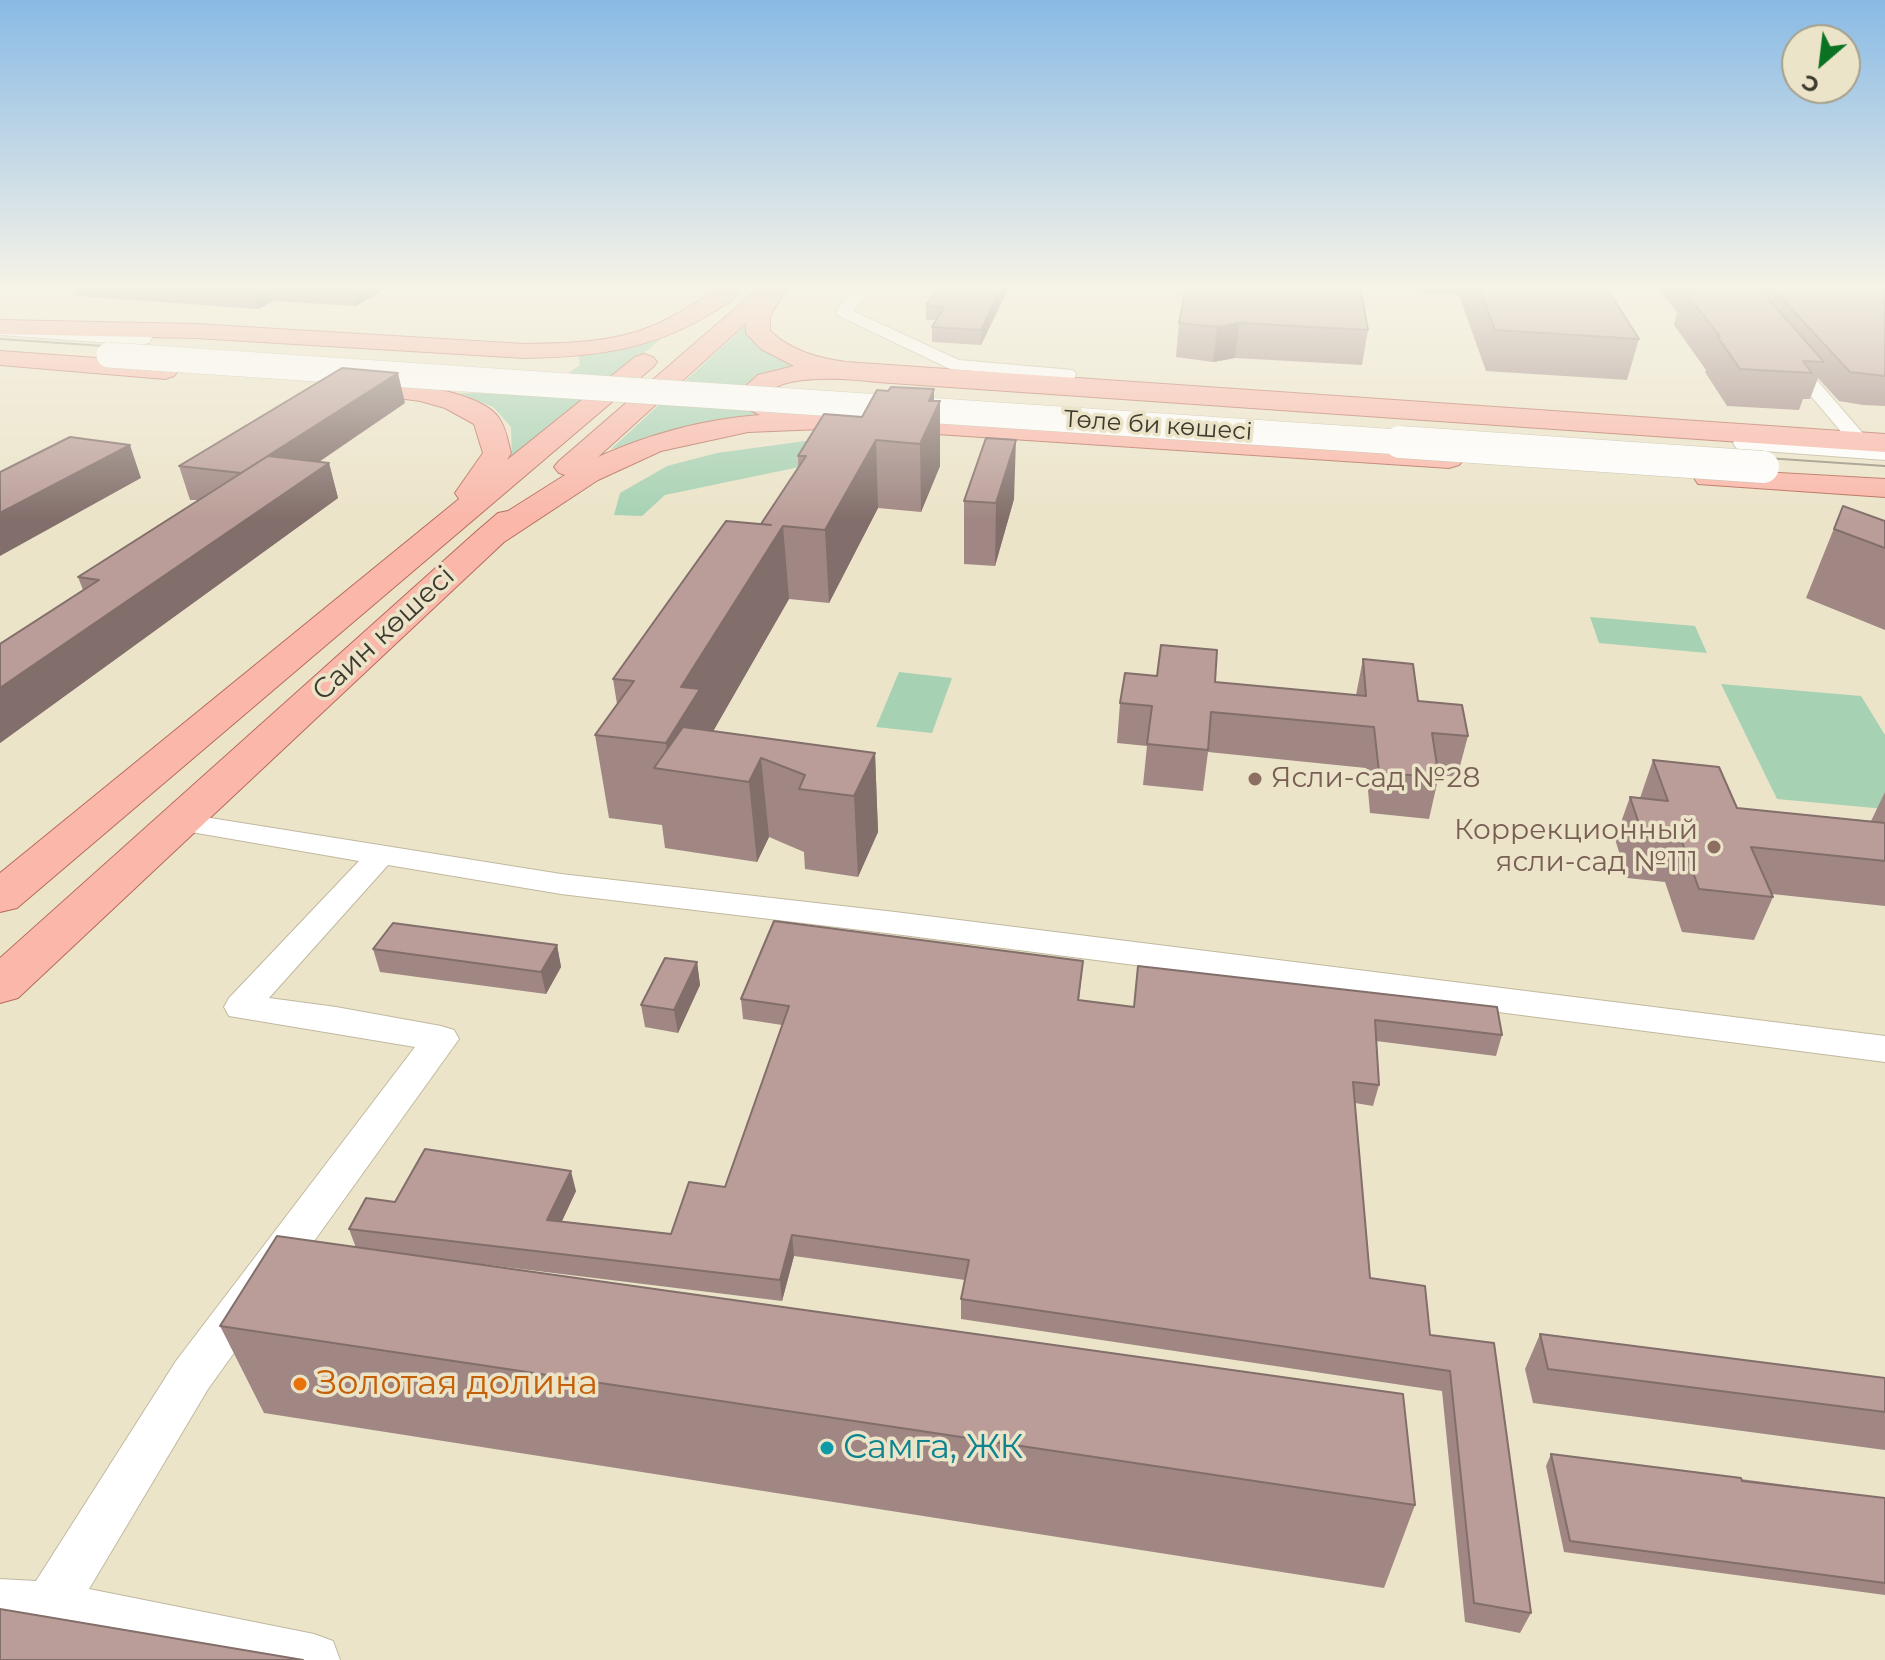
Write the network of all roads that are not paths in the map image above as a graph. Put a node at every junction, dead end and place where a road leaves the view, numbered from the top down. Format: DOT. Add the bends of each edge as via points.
graph roads {
  1 [pos="91,364"];
  2 [pos="265,364"];
  3 [pos="505,364"];
  4 [pos="564,364"];
  5 [pos="641,364"];
  6 [pos="686,364"];
  7 [pos="817,364"];
  8 [pos="955,364"];
  9 [pos="1795,364"];
  10 [pos="877,374"];
  11 [pos="337,382"];
  12 [pos="1063,387"];
  13 [pos="828,419"];
  14 [pos="1874,446"];
  15 [pos="1755,455"];
  16 [pos="1885,477"];
  17 [pos="1885,488"];
  18 [pos="435,534"];
  19 [pos="488,538"];
  20 [pos="179,822"];
  21 [pos="381,855"];
  22 [pos="0,897"];
  23 [pos="0,986"];
  24 [pos="1885,1049"];
  25 [pos="24,1606"];
  26 [pos="314,1660"];
  1 -- 11 [label="main road"];
  2 -- 15 [label="main road, Төле би көшесі, bridge"];
  3 -- 15 [label="main road, Төле би көшесі"];
  4 -- 11 [label="main road" via="553,379 502,390"];
  5 -- 18 [label="main road, Саин көшесі"];
  6 -- 19 [label="main road, Саин көшесі"];
  7 -- 10 [label="main road"];
  8 -- 12 [label="street" via="1067,374"];
  9 -- 14 [label="street"];
  10 -- 12 [label="main road"];
  10 -- 13 [label="main road" via="792,374 751,393 753,401 766,408"];
  11 -- 18 [label="main road" via="422,393 487,420 497,453"];
  12 -- 14 [label="main road"];
  13 -- 17 [label="main road"];
  13 -- 19 [label="main road" via="745,424 650,445 592,473"];
  14 -- 15 [label="main road, Төле би көшесі"];
  15 -- 16 [label="main road, Төле би көшесі"];
  18 -- 22 [label="main road, Саин көшесі"];
  19 -- 20 [label="main road, Саин көшесі"];
  20 -- 21 [label="street"];
  20 -- 23 [label="main road, Саин көшесі"];
  21 -- 24 [label="street" via="561,884"];
  21 -- 25 [label="street" via="241,1007 441,1039"];
  25 -- 26 [label="street"];
}
